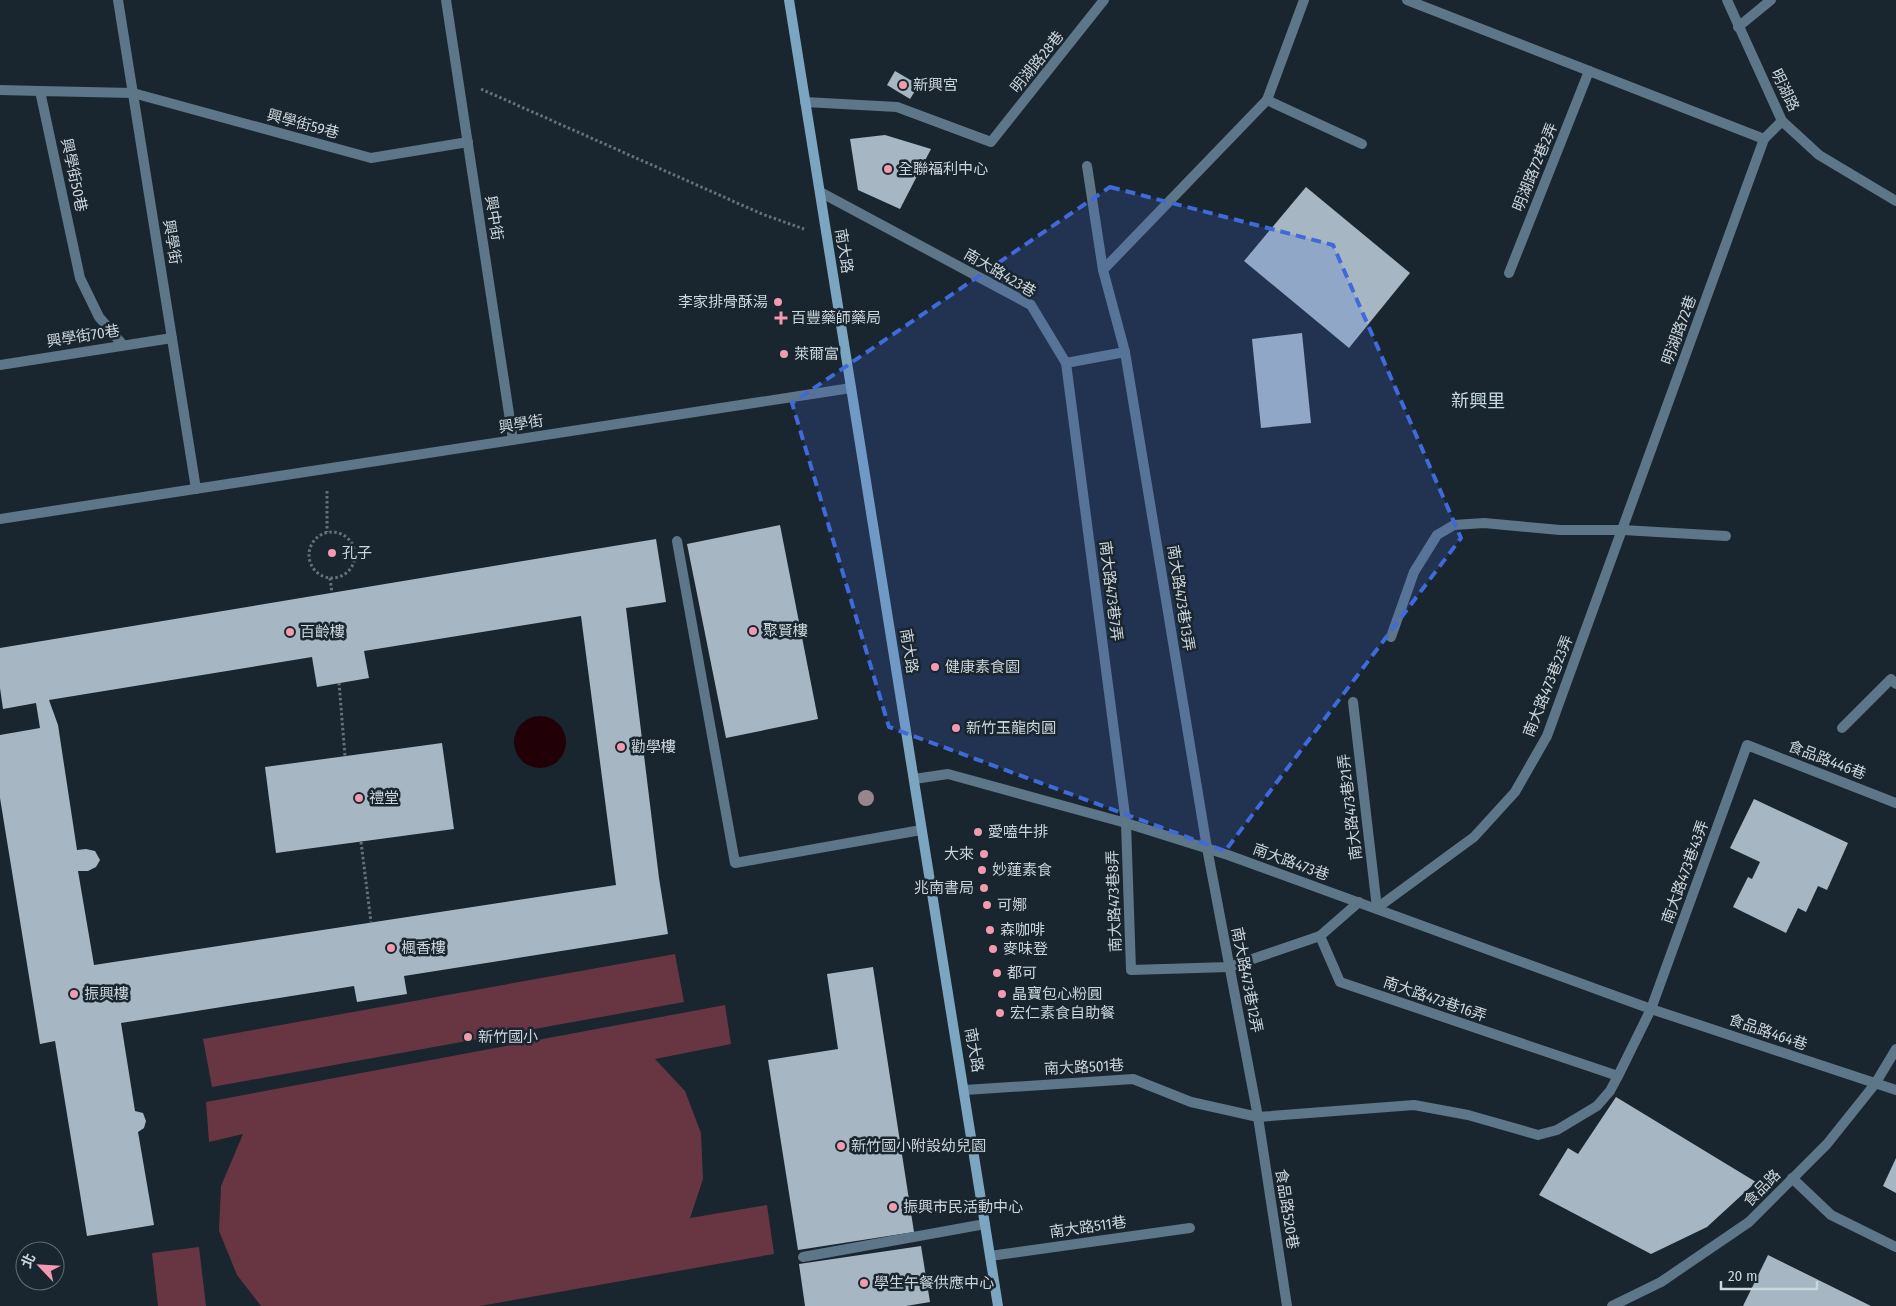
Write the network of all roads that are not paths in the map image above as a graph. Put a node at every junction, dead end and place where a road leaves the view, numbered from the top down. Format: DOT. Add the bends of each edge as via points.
graph roads {
  1 [pos="118,0"];
  2 [pos="446,0"];
  3 [pos="789,0"];
  4 [pos="1104,0"];
  5 [pos="1304,0"];
  6 [pos="1407,0"];
  7 [pos="1727,0"];
  8 [pos="1771,0"];
  9 [pos="1738,27"];
  10 [pos="1589,71"];
  11 [pos="0,90"];
  12 [pos="40,91"];
  13 [pos="133,93"];
  14 [pos="1267,100"];
  15 [pos="805,102"];
  16 [pos="1782,121"];
  17 [pos="1764,139"];
  18 [pos="468,142"];
  19 [pos="1362,144"];
  20 [pos="1087,166"];
  21 [pos="820,192"];
  22 [pos="1896,201"];
  23 [pos="1103,270"];
  24 [pos="1509,273"];
  25 [pos="172,338"];
  26 [pos="123,345"];
  27 [pos="1126,352"];
  28 [pos="1066,363"];
  29 [pos="0,366"];
  30 [pos="851,388"];
  31 [pos="512,440"];
  32 [pos="196,488"];
  33 [pos="0,518"];
  34 [pos="1623,530"];
  35 [pos="1726,536"];
  36 [pos="677,541"];
  37 [pos="1391,637"];
  38 [pos="1896,684"];
  39 [pos="1354,702"];
  40 [pos="1842,728"];
  41 [pos="1747,745"];
  42 [pos="914,779"];
  43 [pos="1896,803"];
  44 [pos="1126,823"];
  45 [pos="921,830"];
  46 [pos="1207,848"];
  47 [pos="1359,902"];
  48 [pos="1377,908"];
  49 [pos="1320,936"];
  50 [pos="1229,967"];
  51 [pos="1651,1009"];
  52 [pos="1896,1049"];
  53 [pos="1618,1076"];
  54 [pos="1875,1084"];
  55 [pos="965,1090"];
  56 [pos="1896,1090"];
  57 [pos="1258,1117"];
  58 [pos="1792,1178"];
  59 [pos="985,1224"];
  60 [pos="1190,1228"];
  61 [pos="1896,1247"];
  62 [pos="990,1256"];
  63 [pos="803,1257"];
  64 [pos="998,1306"];
  65 [pos="1287,1306"];
  66 [pos="1612,1306"];
  1 -- 13 [label="street, 興學街"];
  2 -- 18 [label="street, 興中街"];
  3 -- 15 [label="main road, 南大路"];
  4 -- 15 [label="street, 明湖路28巷" via="991,142 897,106"];
  5 -- 14 [label="street"];
  6 -- 10 [label="street"];
  7 -- 9 [label="street, 明湖路"];
  8 -- 9 [label="street"];
  9 -- 16 [label="street, 明湖路"];
  10 -- 17 [label="street"];
  10 -- 24 [label="street, 明湖路72巷2弄"];
  11 -- 12 [label="street"];
  12 -- 13 [label="street"];
  12 -- 26 [label="street, 興學街50巷" via="80,278 99,317"];
  13 -- 18 [label="street, 興學街59巷" via="371,158"];
  13 -- 25 [label="street, 興學街"];
  14 -- 19 [label="street"];
  14 -- 23 [label="street"];
  15 -- 21 [label="main road, 南大路"];
  16 -- 17 [label="street"];
  16 -- 22 [label="street, 明湖路" via="1819,154"];
  17 -- 34 [label="street, 明湖路72巷"];
  18 -- 31 [label="street, 興中街"];
  20 -- 23 [label="street"];
  21 -- 28 [label="street, 南大路423巷" via="1030,305"];
  21 -- 30 [label="main road, 南大路"];
  23 -- 27 [label="street"];
  25 -- 26 [label="street, 興學街70巷"];
  25 -- 32 [label="street, 興學街"];
  26 -- 29 [label="street, 興學街70巷"];
  27 -- 28 [label="street"];
  27 -- 46 [label="street, 南大路473巷13弄"];
  28 -- 44 [label="street, 南大路473巷7弄"];
  30 -- 31 [label="street, 興學街"];
  30 -- 42 [label="main road, 南大路"];
  31 -- 32 [label="street, 興學街"];
  32 -- 33 [label="street, 興學街"];
  34 -- 35 [label="street"];
  34 -- 37 [label="street" via="1560,530 1484,523 1454,525 1438,535 1414,572"];
  34 -- 48 [label="street, 南大路473巷23弄" via="1547,736 1515,792 1474,837"];
  36 -- 45 [label="street" via="735,863"];
  38 -- 40 [label="street" via="1891,679"];
  39 -- 48 [label="street, 南大路473巷21弄"];
  41 -- 43 [label="street, 食品路446巷"];
  41 -- 51 [label="street, 南大路473巷43弄"];
  42 -- 44 [label="street, 南大路473巷" via="948,774"];
  42 -- 45 [label="main road, 南大路"];
  44 -- 46 [label="street, 南大路473巷"];
  44 -- 50 [label="street, 南大路473巷8弄" via="1131,970"];
  45 -- 55 [label="main road, 南大路"];
  46 -- 47 [label="street, 南大路473巷"];
  46 -- 50 [label="street, 南大路473巷12弄"];
  47 -- 48 [label="street, 南大路473巷"];
  47 -- 49 [label="street"];
  48 -- 51 [label="street, 南大路473巷"];
  49 -- 50 [label="street"];
  49 -- 53 [label="street, 南大路473巷16弄" via="1340,982"];
  50 -- 57 [label="street, 南大路473巷12弄"];
  51 -- 53 [label="street"];
  51 -- 54 [label="street, 食品路464巷"];
  52 -- 54 [label="street, 食品路"];
  53 -- 57 [label="street" via="1597,1106 1557,1130 1538,1135 1468,1115 1414,1105"];
  54 -- 56 [label="street, 食品路464巷"];
  54 -- 58 [label="street, 食品路" via="1827,1144"];
  55 -- 57 [label="street, 南大路501巷" via="1134,1079 1190,1102"];
  55 -- 59 [label="main road, 南大路"];
  57 -- 65 [label="street, 食品路520巷"];
  58 -- 61 [label="street" via="1832,1215"];
  58 -- 66 [label="street, 食品路" via="1749,1222 1661,1282"];
  59 -- 62 [label="main road, 南大路"];
  59 -- 63 [label="street"];
  60 -- 62 [label="street, 南大路511巷"];
  62 -- 64 [label="main road, 南大路"];
}
